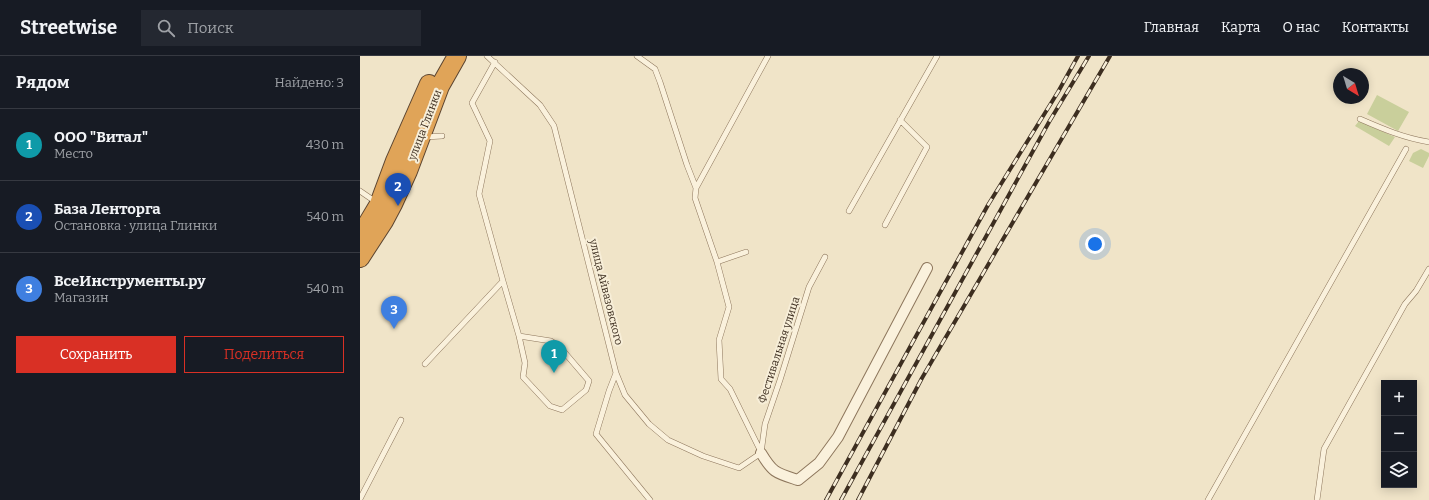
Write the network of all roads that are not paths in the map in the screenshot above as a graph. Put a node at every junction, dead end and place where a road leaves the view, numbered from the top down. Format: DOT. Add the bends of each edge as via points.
graph roads {
  1 [pos="442,56"];
  2 [pos="457,56"];
  3 [pos="487,56"];
  4 [pos="637,56"];
  5 [pos="768,56"];
  6 [pos="937,56"];
  7 [pos="495,62"];
  8 [pos="1360,119"];
  9 [pos="900,120"];
  10 [pos="442,136"];
  11 [pos="421,137"];
  12 [pos="1429,142"];
  13 [pos="1406,149"];
  14 [pos="696,188"];
  15 [pos="360,191"];
  16 [pos="379,204"];
  17 [pos="849,211"];
  18 [pos="885,225"];
  19 [pos="360,236"];
  20 [pos="746,252"];
  21 [pos="824,257"];
  22 [pos="360,258"];
  23 [pos="717,262"];
  24 [pos="927,268"];
  25 [pos="1429,269"];
  26 [pos="503,281"];
  27 [pos="520,336"];
  28 [pos="425,364"];
  29 [pos="616,373"];
  30 [pos="401,420"];
  31 [pos="762,453"];
  32 [pos="360,499"];
  33 [pos="650,500"];
  34 [pos="1208,500"];
  35 [pos="1317,500"];
  1 -- 16 [label="highway, улица Глинки" via="395,161"];
  2 -- 11 [label="highway, улица Глинки" via="440,86"];
  3 -- 7 [label="lane, улица Айвазовского"];
  4 -- 14 [label="lane" via="655,69"];
  5 -- 14 [label="lane"];
  6 -- 9 [label="lane"];
  7 -- 26 [label="lane" via="472,103 490,141 479,194"];
  7 -- 29 [label="lane, улица Айвазовского" via="540,106 554,126"];
  8 -- 12 [label="lane" via="1387,131"];
  9 -- 17 [label="lane"];
  9 -- 18 [label="lane" via="927,147"];
  10 -- 11 [label="lane"];
  11 -- 22 [label="highway, улица Глинки" via="393,204"];
  13 -- 34 [label="lane"];
  14 -- 23 [label="lane" via="695,198"];
  15 -- 16 [label="lane"];
  16 -- 19 [label="highway, улица Глинки"];
  20 -- 23 [label="lane"];
  21 -- 31 [label="lane, Фестивальная улица" via="809,287 765,424"];
  23 -- 31 [label="lane" via="729,306 719,340 721,379 730,389"];
  24 -- 31 [label="street" via="838,438 819,463 798,480 780,474 770,467"];
  25 -- 35 [label="lane" via="1405,304 1324,449"];
  26 -- 27 [label="lane"];
  26 -- 28 [label="lane"];
  27 -- 27 [label="lane" via="525,363 523,377 550,406 562,410 586,390 589,381 559,346 550,341"];
  29 -- 31 [label="lane, улица Айвазовского" via="625,395 649,424 668,440 739,468"];
  29 -- 33 [label="lane" via="596,434"];
  30 -- 32 [label="lane"];
}
